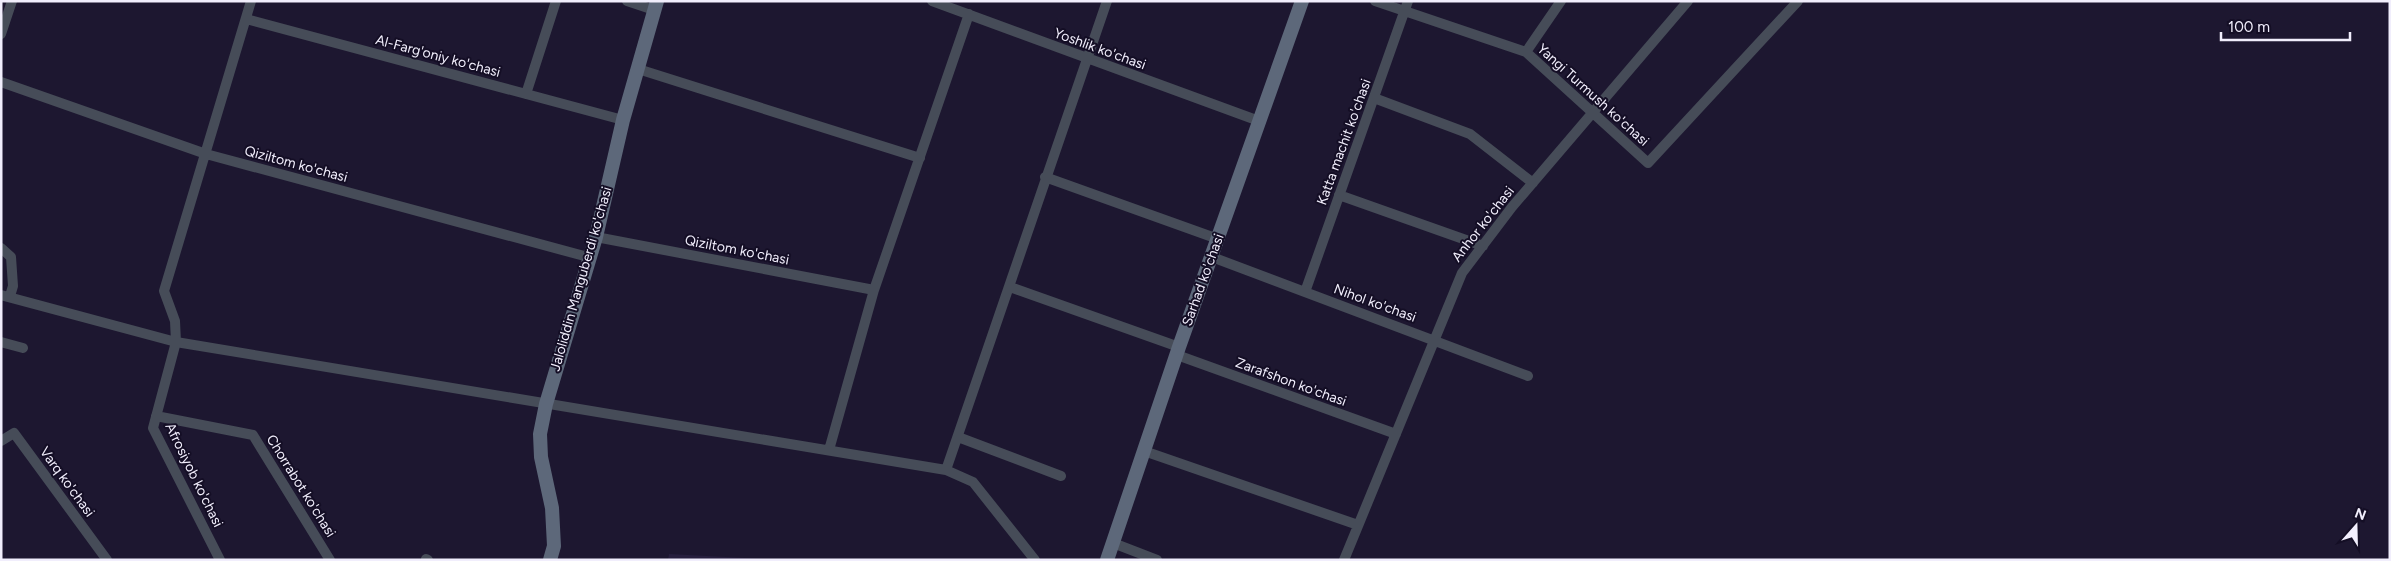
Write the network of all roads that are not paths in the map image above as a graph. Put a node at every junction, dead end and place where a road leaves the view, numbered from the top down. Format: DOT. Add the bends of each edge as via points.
graph roads {
  1 [pos="12,1"];
  2 [pos="251,1"];
  3 [pos="556,1"];
  4 [pos="627,1"];
  5 [pos="932,1"];
  6 [pos="1107,1"];
  7 [pos="1302,1"];
  8 [pos="1375,1"];
  9 [pos="1561,1"];
  10 [pos="1688,1"];
  11 [pos="1798,1"];
  12 [pos="655,6"];
  13 [pos="1406,6"];
  14 [pos="969,14"];
  15 [pos="246,20"];
  16 [pos="1,34"];
  17 [pos="1526,52"];
  18 [pos="1088,59"];
  19 [pos="638,69"];
  20 [pos="1,82"];
  21 [pos="526,94"];
  22 [pos="1374,98"];
  23 [pos="1592,113"];
  24 [pos="622,120"];
  25 [pos="1259,121"];
  26 [pos="206,154"];
  27 [pos="920,158"];
  28 [pos="1046,177"];
  29 [pos="1533,183"];
  30 [pos="1339,195"];
  31 [pos="596,236"];
  32 [pos="1218,239"];
  33 [pos="1483,246"];
  34 [pos="1,248"];
  35 [pos="588,257"];
  36 [pos="1212,257"];
  37 [pos="1010,287"];
  38 [pos="874,290"];
  39 [pos="1305,292"];
  40 [pos="6,295"];
  41 [pos="1435,339"];
  42 [pos="1,342"];
  43 [pos="176,342"];
  44 [pos="24,348"];
  45 [pos="1178,351"];
  46 [pos="1528,376"];
  47 [pos="546,404"];
  48 [pos="156,416"];
  49 [pos="1396,434"];
  50 [pos="958,437"];
  51 [pos="1,441"];
  52 [pos="829,450"];
  53 [pos="1144,451"];
  54 [pos="946,470"];
  55 [pos="1061,476"];
  56 [pos="1358,525"];
  57 [pos="1113,543"];
  58 [pos="107,560"];
  59 [pos="220,560"];
  60 [pos="330,560"];
  61 [pos="550,560"];
  62 [pos="1035,560"];
  63 [pos="1107,560"];
  64 [pos="1157,560"];
  65 [pos="1344,560"];
  1 -- 16 [label="street"];
  2 -- 15 [label="street"];
  3 -- 21 [label="street"];
  4 -- 12 [label="street"];
  5 -- 14 [label="street, Yoshlik ko'chasi"];
  6 -- 18 [label="street"];
  7 -- 25 [label="street, Sarhad ko'chasi"];
  8 -- 13 [label="street, Yangi Turmush ko'chasi"];
  9 -- 17 [label="street"];
  10 -- 23 [label="street, Anhor ko'chasi"];
  11 -- 23 [label="street, Yangi Turmush ko'chasi" via="1648,163"];
  12 -- 19 [label="street, Jaloliddin Manguberdi ko'chasi"];
  13 -- 17 [label="street, Yangi Turmush ko'chasi"];
  13 -- 22 [label="street, Katta machit ko'chasi"];
  14 -- 18 [label="street, Yoshlik ko'chasi"];
  14 -- 27 [label="street"];
  15 -- 21 [label="street, Al-Farg'oniy ko'chasi"];
  15 -- 26 [label="street"];
  17 -- 23 [label="street, Yangi Turmush ko'chasi"];
  18 -- 25 [label="street, Yoshlik ko'chasi"];
  18 -- 28 [label="street"];
  19 -- 24 [label="street, Jaloliddin Manguberdi ko'chasi"];
  19 -- 27 [label="street"];
  20 -- 26 [label="street, Qiziltom ko'chasi"];
  21 -- 24 [label="street, Al-Farg'oniy ko'chasi"];
  22 -- 29 [label="street" via="1470,134"];
  22 -- 30 [label="street, Katta machit ko'chasi"];
  23 -- 29 [label="street, Anhor ko'chasi"];
  24 -- 31 [label="street, Jaloliddin Manguberdi ko'chasi"];
  25 -- 32 [label="street, Sarhad ko'chasi"];
  26 -- 35 [label="street, Qiziltom ko'chasi"];
  26 -- 43 [label="street" via="164,291 175,321"];
  27 -- 38 [label="street"];
  28 -- 32 [label="street"];
  28 -- 37 [label="street"];
  29 -- 33 [label="street, Anhor ko'chasi"];
  30 -- 33 [label="street"];
  30 -- 39 [label="street, Katta machit ko'chasi"];
  31 -- 35 [label="street, Jaloliddin Manguberdi ko'chasi"];
  31 -- 38 [label="street, Qiziltom ko'chasi"];
  32 -- 36 [label="street, Sarhad ko'chasi"];
  33 -- 41 [label="street, Anhor ko'chasi" via="1462,273"];
  34 -- 40 [label="street" via="11,257 14,286"];
  35 -- 47 [label="street, Jaloliddin Manguberdi ko'chasi"];
  36 -- 39 [label="street, Nihol ko'chasi"];
  36 -- 45 [label="street, Sarhad ko'chasi"];
  37 -- 45 [label="street, Zarafshon ko'chasi"];
  37 -- 50 [label="street"];
  38 -- 52 [label="street"];
  39 -- 41 [label="street, Nihol ko'chasi"];
  40 -- 43 [label="street"];
  41 -- 46 [label="street, Nihol ko'chasi"];
  41 -- 49 [label="street, Anhor ko'chasi"];
  42 -- 44 [label="street"];
  43 -- 47 [label="street"];
  43 -- 48 [label="street, Afrosiyob ko'chasi"];
  45 -- 49 [label="street, Zarafshon ko'chasi"];
  45 -- 53 [label="street, Sarhad ko'chasi"];
  47 -- 52 [label="street"];
  47 -- 61 [label="street, Jaloliddin Manguberdi ko'chasi" via="540,434 541,457 552,508 554,546"];
  48 -- 59 [label="street, Afrosiyob ko'chasi" via="153,428"];
  48 -- 60 [label="street, Chorrabot ko'chasi" via="253,435"];
  49 -- 56 [label="street, Anhor ko'chasi"];
  50 -- 54 [label="street"];
  50 -- 55 [label="street"];
  51 -- 58 [label="street, Varq ko'chasi" via="14,433"];
  52 -- 54 [label="street"];
  53 -- 56 [label="street"];
  53 -- 57 [label="street, Sarhad ko'chasi"];
  54 -- 62 [label="street" via="973,482"];
  56 -- 65 [label="street, Anhor ko'chasi"];
  57 -- 63 [label="street, Sarhad ko'chasi"];
  57 -- 64 [label="street"];
}
